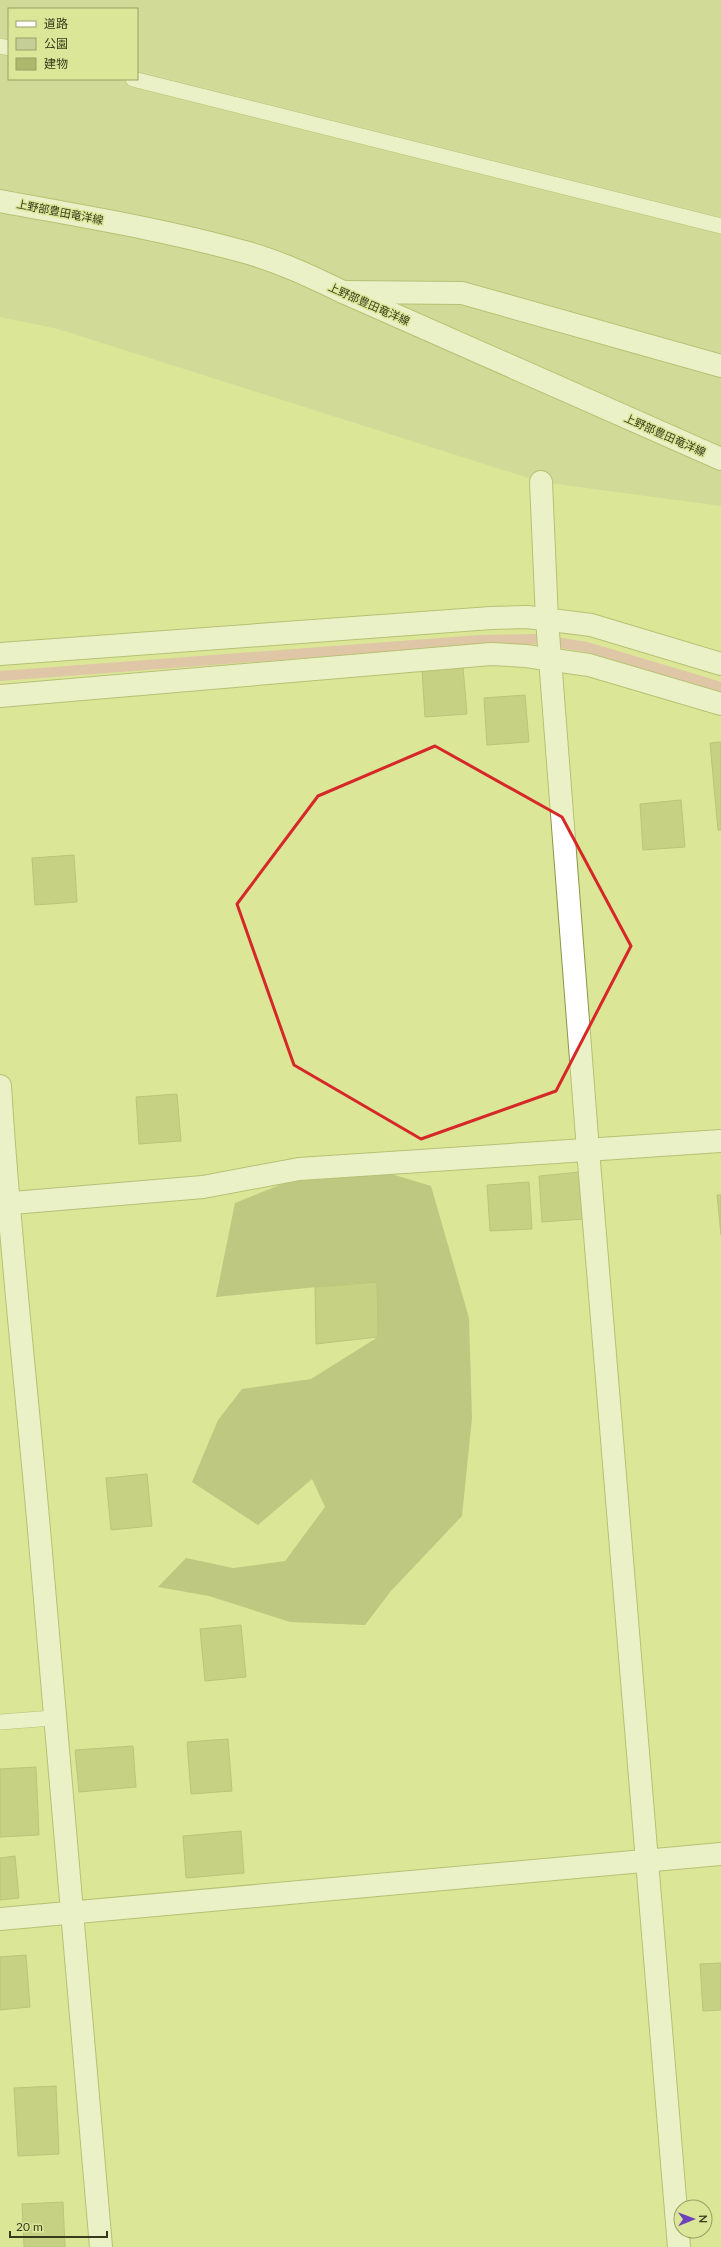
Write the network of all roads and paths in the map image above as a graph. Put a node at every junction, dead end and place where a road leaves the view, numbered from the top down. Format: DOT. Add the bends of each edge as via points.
graph roads {
  1 [pos="137,80"];
  2 [pos="0,201"];
  3 [pos="721,226"];
  4 [pos="343,292"];
  5 [pos="721,366"];
  6 [pos="721,459"];
  7 [pos="541,482"];
  8 [pos="547,620"];
  9 [pos="0,654"];
  10 [pos="551,659"];
  11 [pos="721,664"];
  12 [pos="0,696"];
  13 [pos="721,704"];
  14 [pos="0,1086"];
  15 [pos="721,1141"];
  16 [pos="588,1150"];
  17 [pos="4,1204"];
  18 [pos="53,1718"];
  19 [pos="0,1722"];
  20 [pos="721,1854"];
  21 [pos="647,1861"];
  22 [pos="71,1913"];
  23 [pos="0,1918"];
  24 [pos="101,2247"];
  25 [pos="679,2247"];
  1 -- 3 [label="lane"];
  2 -- 4 [label="street, 上野部豊田竜洋線" via="163,232 243,251 306,274"];
  4 -- 5 [label="street" via="462,293"];
  4 -- 6 [label="street, 上野部豊田竜洋線"];
  7 -- 8 [label="street"];
  8 -- 9 [label="street" via="527,617 491,618"];
  8 -- 10 [label="street"];
  8 -- 11 [label="street" via="590,625"];
  10 -- 12 [label="street" via="491,654"];
  10 -- 13 [label="street" via="589,665"];
  10 -- 16 [label="street"];
  14 -- 17 [label="street"];
  15 -- 16 [label="street"];
  16 -- 17 [label="street" via="299,1169 203,1187"];
  16 -- 21 [label="street"];
  17 -- 18 [label="street" via="39,1528"];
  18 -- 19 [label="lane"];
  18 -- 22 [label="street"];
  20 -- 21 [label="street"];
  21 -- 22 [label="street"];
  21 -- 25 [label="street"];
  22 -- 23 [label="street"];
  22 -- 24 [label="street"];
}
